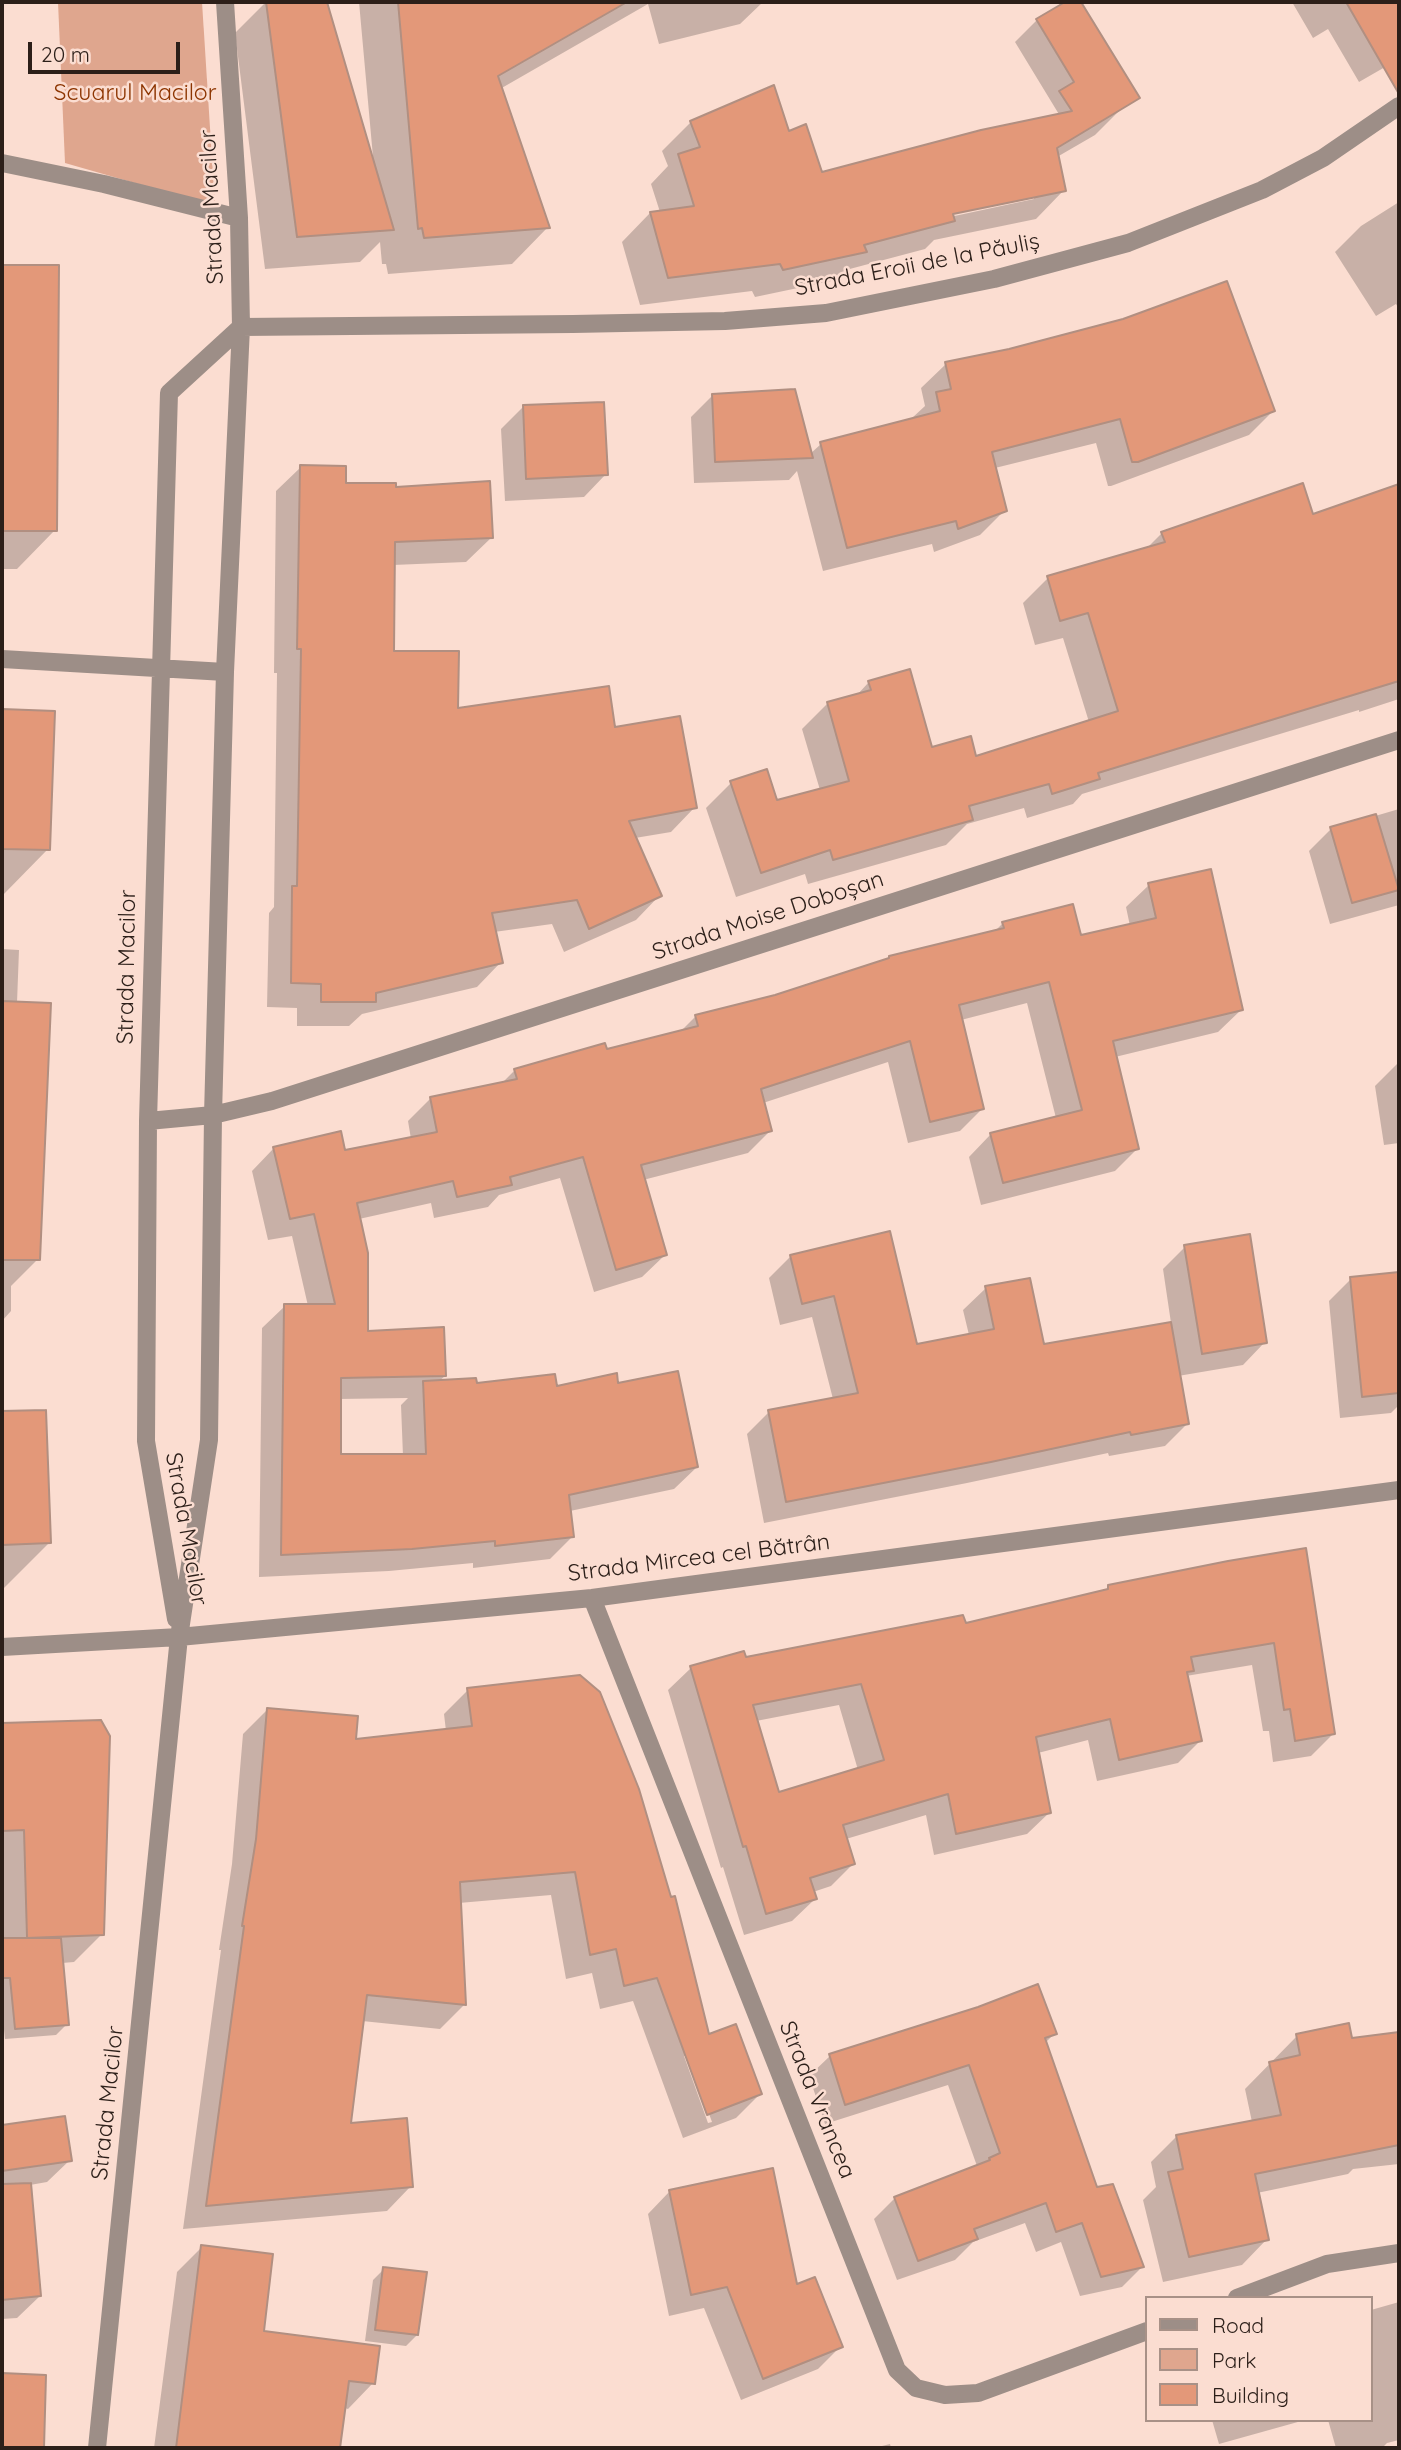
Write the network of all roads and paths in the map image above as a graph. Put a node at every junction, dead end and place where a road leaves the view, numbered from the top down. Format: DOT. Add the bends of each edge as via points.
graph roads {
  1 [pos="225,2"];
  2 [pos="1399,106"];
  3 [pos="2,163"];
  4 [pos="239,218"];
  5 [pos="241,327"];
  6 [pos="2,659"];
  7 [pos="159,668"];
  8 [pos="225,672"];
  9 [pos="1399,740"];
  10 [pos="213,1115"];
  11 [pos="148,1121"];
  12 [pos="1399,1490"];
  13 [pos="592,1598"];
  14 [pos="179,1637"];
  15 [pos="2,1647"];
  16 [pos="1399,2253"];
  17 [pos="1242,2296"];
  18 [pos="1146,2331"];
  19 [pos="97,2448"];
  1 -- 4 [label="street, Strada Macilor"];
  2 -- 5 [label="street, Strada Eroii de la Păuliș" via="1323,158 1262,191 1128,243 994,279 826,313 725,321"];
  3 -- 4 [label="street"];
  4 -- 5 [label="street, Strada Macilor"];
  5 -- 7 [label="street, Strada Macilor" via="169,393"];
  5 -- 8 [label="street, Strada Macilor"];
  6 -- 7 [label="street"];
  7 -- 8 [label="street"];
  7 -- 11 [label="street, Strada Macilor"];
  8 -- 10 [label="street, Strada Macilor"];
  9 -- 10 [label="street, Strada Moise Doboșan" via="272,1101"];
  10 -- 11 [label="street, Strada Moise Doboșan"];
  10 -- 14 [label="street, Strada Macilor" via="209,1440"];
  11 -- 14 [label="street, Strada Macilor" via="146,1441"];
  12 -- 13 [label="street, Strada Mircea cel Bătrân"];
  13 -- 14 [label="street, Strada Mircea cel Bătrân"];
  13 -- 18 [label="street, Strada Vrancea" via="897,2370 916,2388 945,2395 978,2393"];
  14 -- 15 [label="street, Strada Mircea cel Bătrân"];
  14 -- 19 [label="street, Strada Macilor"];
  16 -- 17 [label="street" via="1327,2264"];
}
